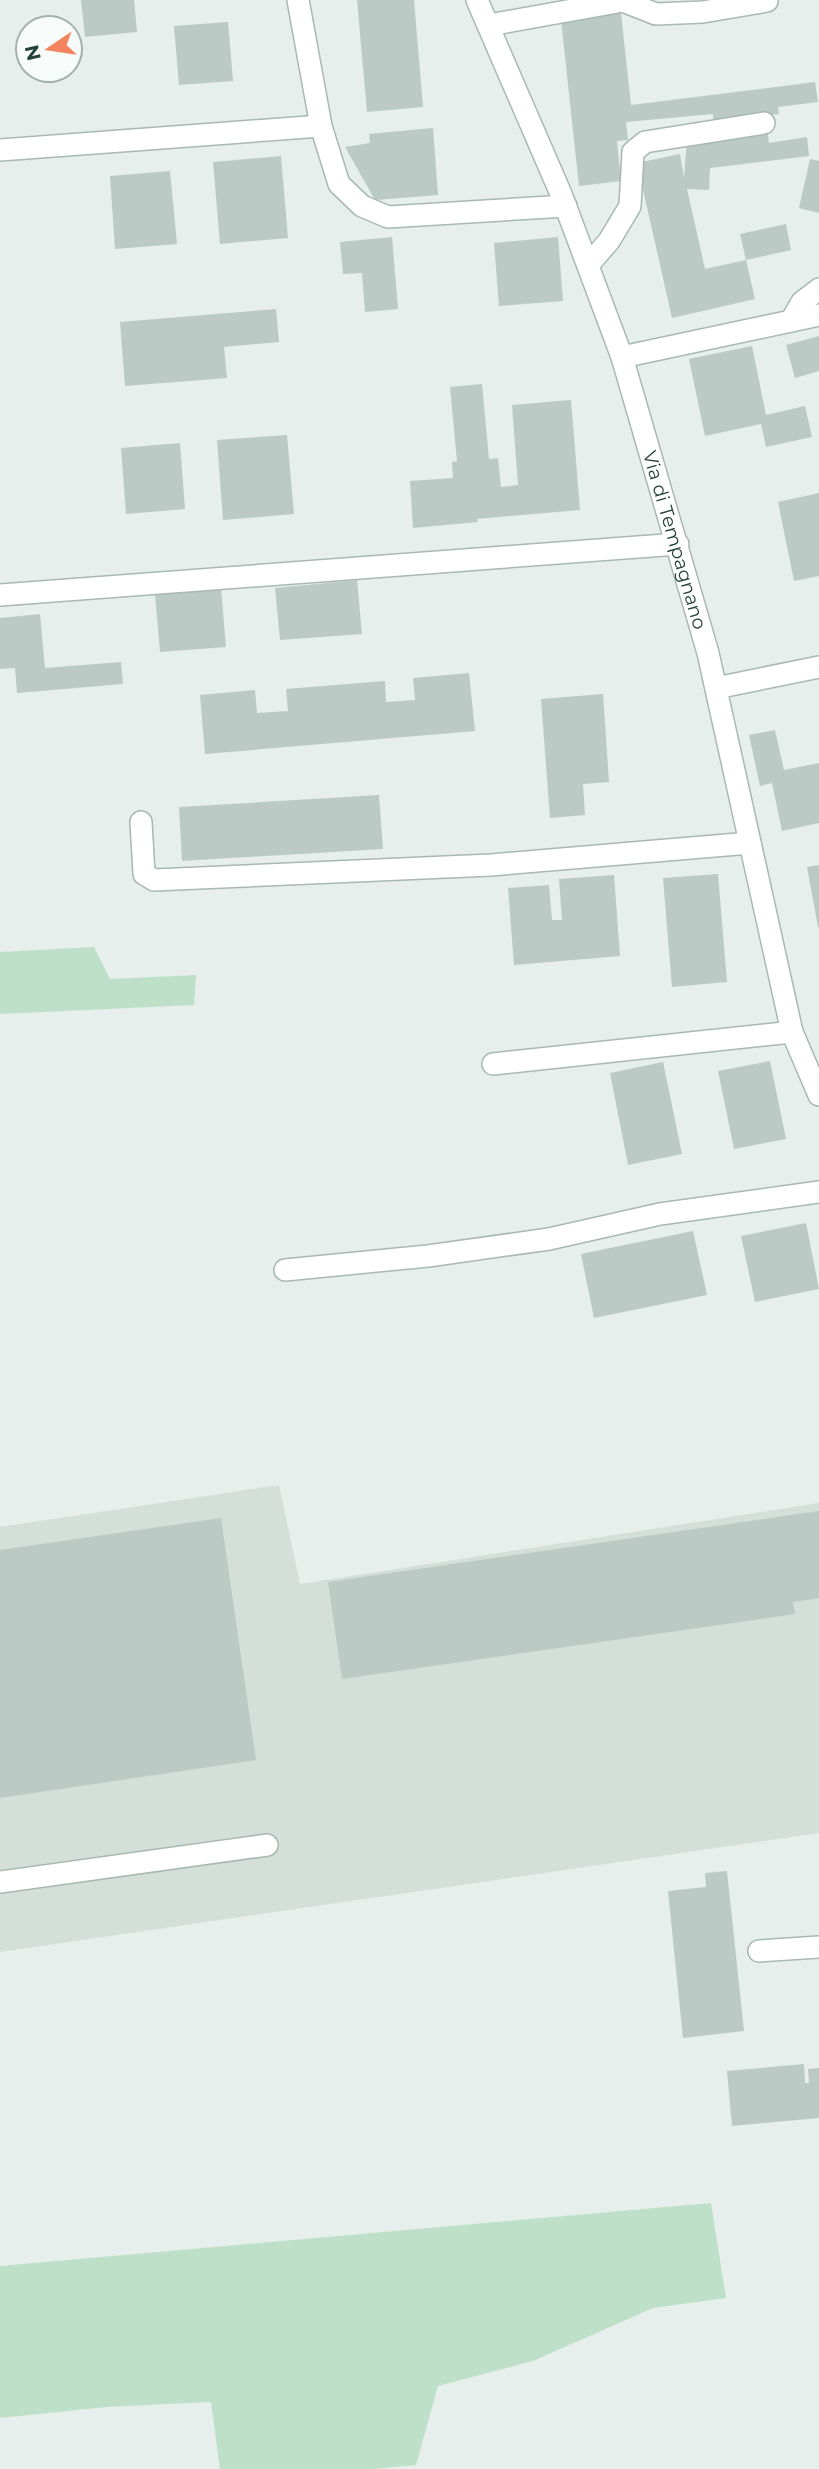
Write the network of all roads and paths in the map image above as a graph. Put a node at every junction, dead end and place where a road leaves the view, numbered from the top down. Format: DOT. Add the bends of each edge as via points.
graph roads {
  1 [pos="298,0"];
  2 [pos="477,0"];
  3 [pos="623,1"];
  4 [pos="767,1"];
  5 [pos="489,24"];
  6 [pos="764,123"];
  7 [pos="321,126"];
  8 [pos="0,150"];
  9 [pos="566,206"];
  10 [pos="589,264"];
  11 [pos="819,289"];
  12 [pos="819,315"];
  13 [pos="791,321"];
  14 [pos="622,357"];
  15 [pos="678,544"];
  16 [pos="0,594"];
  17 [pos="819,667"];
  18 [pos="716,688"];
  19 [pos="141,822"];
  20 [pos="750,843"];
  21 [pos="792,1032"];
  22 [pos="493,1064"];
  23 [pos="813,1067"];
  24 [pos="819,1095"];
  25 [pos="819,1192"];
  26 [pos="285,1270"];
  27 [pos="267,1845"];
  28 [pos="0,1882"];
  29 [pos="819,1947"];
  30 [pos="759,1951"];
  1 -- 7 [label="street"];
  2 -- 5 [label="street, Via di Tempagnano"];
  3 -- 4 [label="street" via="656,14"];
  3 -- 5 [label="street"];
  5 -- 9 [label="street, Via di Tempagnano"];
  6 -- 10 [label="street" via="645,142 633,152 629,206"];
  7 -- 8 [label="street"];
  7 -- 9 [label="street" via="339,184 362,206 388,217"];
  9 -- 10 [label="street, Via di Tempagnano"];
  10 -- 14 [label="street, Via di Tempagnano"];
  11 -- 13 [label="street" via="802,302"];
  12 -- 13 [label="street"];
  13 -- 14 [label="street"];
  14 -- 15 [label="street, Via di Tempagnano"];
  15 -- 16 [label="street"];
  15 -- 18 [label="street, Via di Tempagnano"];
  17 -- 18 [label="street"];
  18 -- 20 [label="street, Via di Tempagnano"];
  19 -- 20 [label="street" via="144,874 154,880 491,865"];
  20 -- 21 [label="street, Via di Tempagnano"];
  21 -- 22 [label="street"];
  21 -- 23 [label="street, Via di Tempagnano"];
  23 -- 24 [label="street, Via di Tempagnano"];
  25 -- 26 [label="street" via="660,1214 549,1239"];
  27 -- 28 [label="street"];
  29 -- 30 [label="street"];
}
